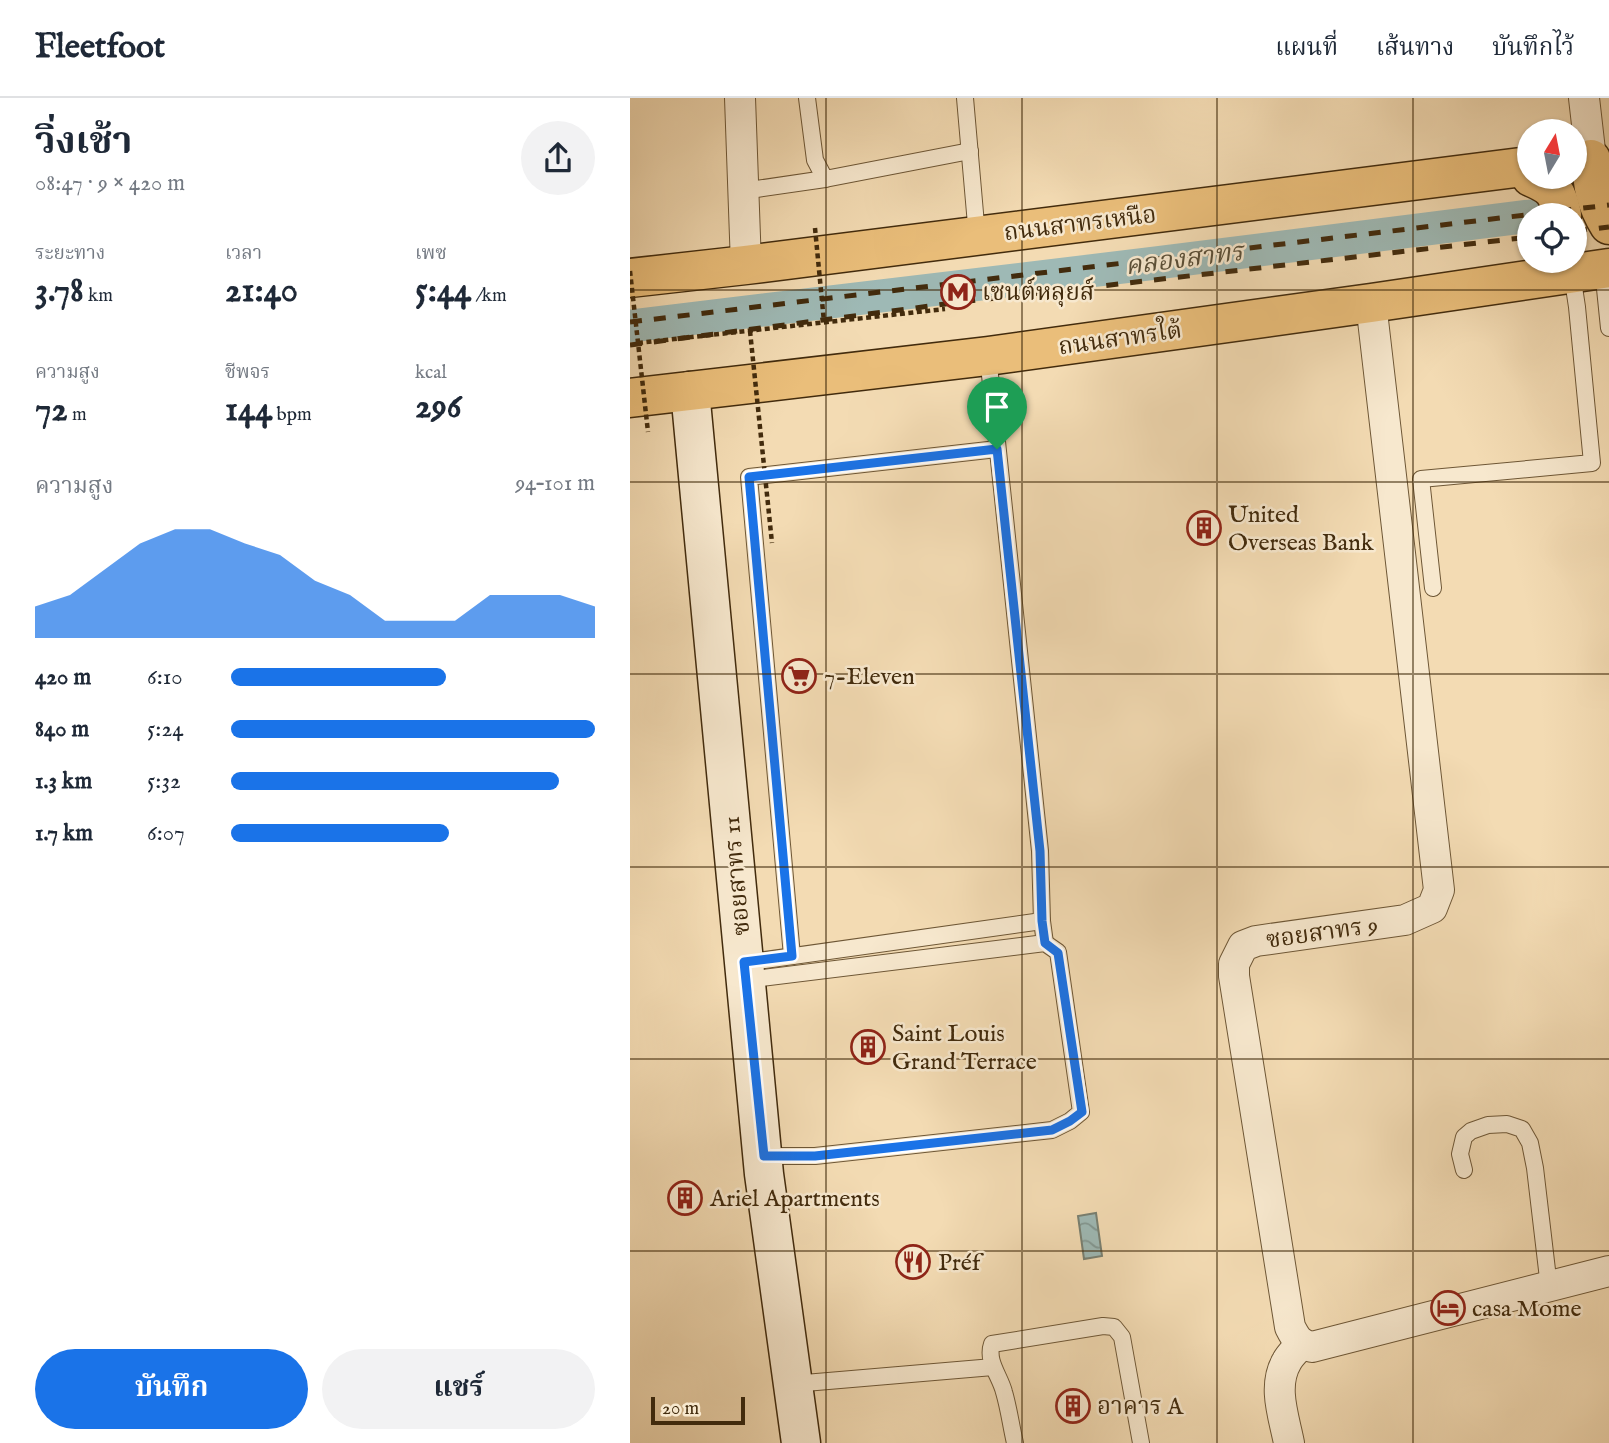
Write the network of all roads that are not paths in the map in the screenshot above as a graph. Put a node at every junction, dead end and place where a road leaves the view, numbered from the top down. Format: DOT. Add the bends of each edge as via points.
graph roads {
  1 [pos="740,98"];
  2 [pos="807,98"];
  3 [pos="965,98"];
  4 [pos="1584,98"];
  5 [pos="970,151"];
  6 [pos="1592,159"];
  7 [pos="1517,173"];
  8 [pos="825,179"];
  9 [pos="743,191"];
  10 [pos="1609,225"];
  11 [pos="977,236"];
  12 [pos="746,265"];
  13 [pos="1558,273"];
  14 [pos="1571,273"];
  15 [pos="1572,273"];
  16 [pos="630,278"];
  17 [pos="1371,303"];
  18 [pos="1609,328"];
  19 [pos="988,356"];
  20 [pos="690,391"];
  21 [pos="630,398"];
  22 [pos="997,449"];
  23 [pos="1433,588"];
  24 [pos="1042,921"];
  25 [pos="1045,943"];
  26 [pos="792,956"];
  27 [pos="745,971"];
  28 [pos="764,1156"];
  29 [pos="1464,1170"];
  30 [pos="1609,1271"];
  31 [pos="1549,1287"];
  32 [pos="1301,1344"];
  33 [pos="993,1367"];
  34 [pos="793,1384"];
  35 [pos="801,1443"];
  36 [pos="1015,1443"];
  37 [pos="1141,1443"];
  38 [pos="1289,1443"];
  1 -- 9 [label="street"];
  2 -- 8 [label="lane" via="815,160"];
  3 -- 5 [label="lane"];
  4 -- 6 [label="street"];
  5 -- 8 [label="lane"];
  5 -- 11 [label="lane"];
  6 -- 10 [label="main road" via="1592,186"];
  7 -- 11 [label="main road, ถนนสาทรเหนือ"];
  8 -- 9 [label="lane"];
  9 -- 12 [label="street"];
  11 -- 12 [label="main road, ถนนสาทรเหนือ"];
  12 -- 16 [label="main road, ถนนสาทรเหนือ"];
  13 -- 17 [label="main road, ถนนสาทรใต้"];
  14 -- 23 [label="lane" via="1592,463 1421,479"];
  15 -- 18 [label="lane"];
  17 -- 19 [label="main road, ถนนสาทรใต้"];
  17 -- 32 [label="street, ซอยสาทร 9" via="1439,890 1432,908 1405,919 1256,941 1243,946 1234,964 1290,1327"];
  19 -- 20 [label="main road, ถนนสาทรใต้"];
  19 -- 22 [label="lane"];
  20 -- 21 [label="main road, ถนนสาทรใต้"];
  20 -- 27 [label="street, ซอยสาทร 11"];
  22 -- 24 [label="lane" via="1040,851"];
  22 -- 26 [label="lane" via="749,477"];
  24 -- 25 [label="lane"];
  24 -- 26 [label="lane"];
  25 -- 27 [label="lane"];
  25 -- 28 [label="lane" via="1058,953 1082,1112 1052,1130 815,1156"];
  26 -- 27 [label="lane"];
  27 -- 28 [label="street, ซอยสาทร 11"];
  28 -- 34 [label="street, ซอยสาทร 11"];
  29 -- 31 [label="lane" via="1460,1154 1464,1137 1471,1131 1507,1124 1522,1129 1535,1168"];
  30 -- 31 [label="street"];
  31 -- 32 [label="street" via="1312,1347"];
  32 -- 38 [label="street" via="1279,1379"];
  33 -- 34 [label="lane"];
  33 -- 36 [label="lane" via="1004,1389"];
  33 -- 37 [label="lane" via="992,1343 1114,1327 1122,1337"];
  34 -- 35 [label="street, ซอยสาทร 11"];
}
